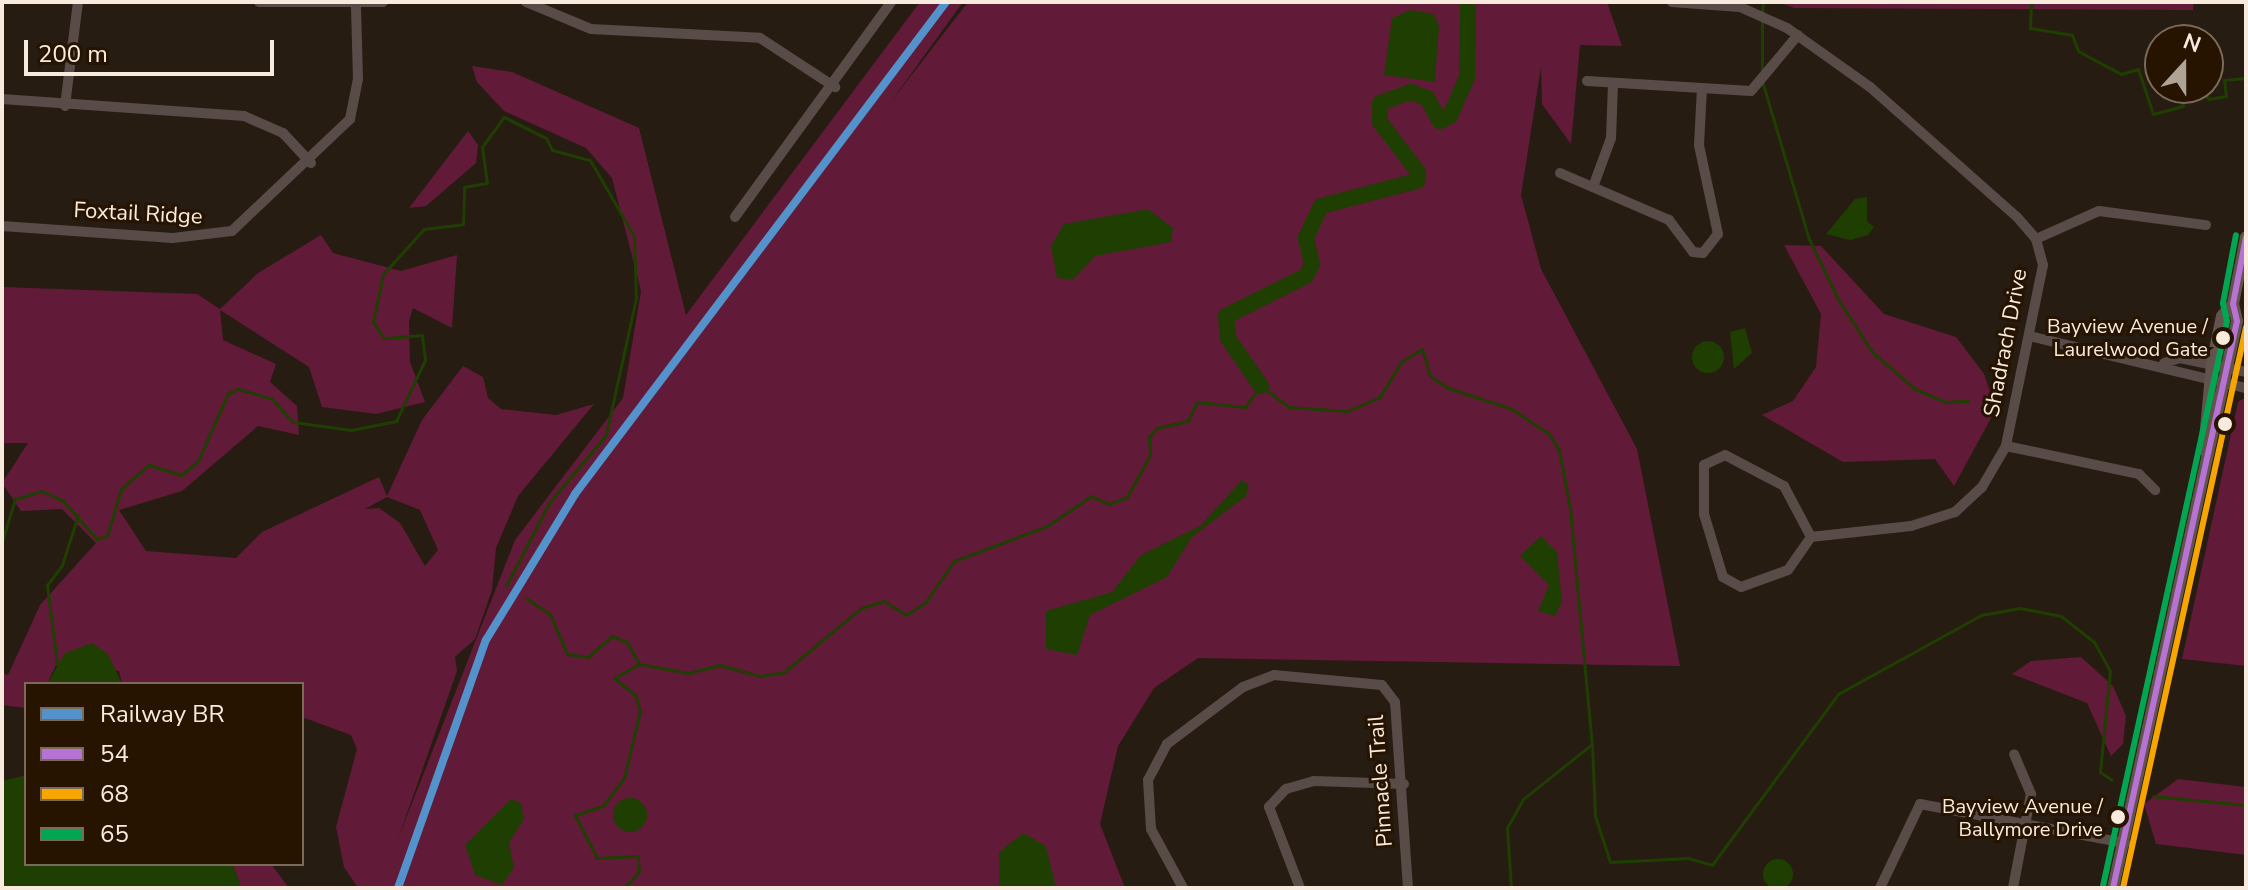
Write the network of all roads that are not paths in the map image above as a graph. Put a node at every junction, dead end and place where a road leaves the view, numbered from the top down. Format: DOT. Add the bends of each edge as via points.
graph roads {
  1 [pos="78,2"];
  2 [pos="259,2"];
  3 [pos="383,2"];
  4 [pos="526,2"];
  5 [pos="891,2"];
  6 [pos="1672,2"];
  7 [pos="356,6"];
  8 [pos="1798,35"];
  9 [pos="1587,81"];
  10 [pos="1613,83"];
  11 [pos="835,87"];
  12 [pos="1702,88"];
  13 [pos="2,99"];
  14 [pos="65,106"];
  15 [pos="311,163"];
  16 [pos="1560,173"];
  17 [pos="1593,187"];
  18 [pos="735,217"];
  19 [pos="2206,225"];
  20 [pos="2,226"];
  21 [pos="2246,237"];
  22 [pos="2036,239"];
  23 [pos="2233,304"];
  24 [pos="2029,336"];
  25 [pos="2164,363"];
  26 [pos="2212,364"];
  27 [pos="2228,368"];
  28 [pos="2246,372"];
  29 [pos="2209,380"];
  30 [pos="2224,384"];
  31 [pos="2246,388"];
  32 [pos="2006,446"];
  33 [pos="2204,450"];
  34 [pos="2155,490"];
  35 [pos="1811,537"];
  36 [pos="2014,754"];
  37 [pos="1404,784"];
  38 [pos="2025,820"];
  39 [pos="2125,843"];
  40 [pos="2116,886"];
  41 [pos="1183,888"];
  42 [pos="1300,888"];
  43 [pos="1408,888"];
  44 [pos="1880,888"];
  45 [pos="2013,888"];
  1 -- 14 [label="street"];
  2 -- 7 [label="street"];
  3 -- 7 [label="street"];
  4 -- 11 [label="street" via="591,29 760,38"];
  5 -- 11 [label="street"];
  6 -- 8 [label="street, Shadrach Drive" via="1763,13"];
  7 -- 15 [label="street, Foxtail Ridge" via="356,103 341,135"];
  8 -- 12 [label="street" via="1751,91"];
  8 -- 22 [label="street, Shadrach Drive"];
  9 -- 10 [label="street"];
  10 -- 12 [label="street"];
  10 -- 17 [label="street" via="1611,138"];
  11 -- 18 [label="street"];
  12 -- 17 [label="street" via="1699,145 1715,245 1693,252 1669,220"];
  13 -- 14 [label="street"];
  14 -- 15 [label="street" via="258,119"];
  15 -- 20 [label="street, Foxtail Ridge" via="255,216 210,239"];
  16 -- 17 [label="street"];
  19 -- 22 [label="street" via="2099,211"];
  21 -- 23 [label="main road"];
  22 -- 24 [label="street, Shadrach Drive" via="2043,265"];
  23 -- 26 [label="main road" via="2222,316"];
  23 -- 27 [label="main road" via="2237,321"];
  24 -- 25 [label="street"];
  24 -- 32 [label="street, Shadrach Drive"];
  25 -- 26 [label="street" via="2180,358"];
  25 -- 29 [label="street"];
  26 -- 27 [label="street"];
  26 -- 29 [label="main road"];
  27 -- 28 [label="street"];
  27 -- 30 [label="main road"];
  29 -- 30 [label="street"];
  29 -- 33 [label="main road"];
  30 -- 31 [label="street"];
  30 -- 33 [label="main road"];
  32 -- 34 [label="street" via="2139,474"];
  32 -- 35 [label="street, Shadrach Drive" via="1982,487 1955,512 1911,526"];
  33 -- 39 [label="main road"];
  35 -- 35 [label="street" via="1795,498 1769,475 1725,455 1704,465 1704,514 1730,587 1788,570"];
  36 -- 38 [label="street" via="2031,781"];
  37 -- 41 [label="street, Pinnacle Trail" via="1395,702 1382,685 1274,675 1243,687 1167,744 1148,780 1151,829"];
  37 -- 42 [label="street" via="1314,781 1286,789 1269,807"];
  37 -- 43 [label="street, Pinnacle Trail"];
  38 -- 39 [label="street"];
  38 -- 44 [label="street" via="1920,804"];
  38 -- 45 [label="street"];
  39 -- 40 [label="main road"];
}
